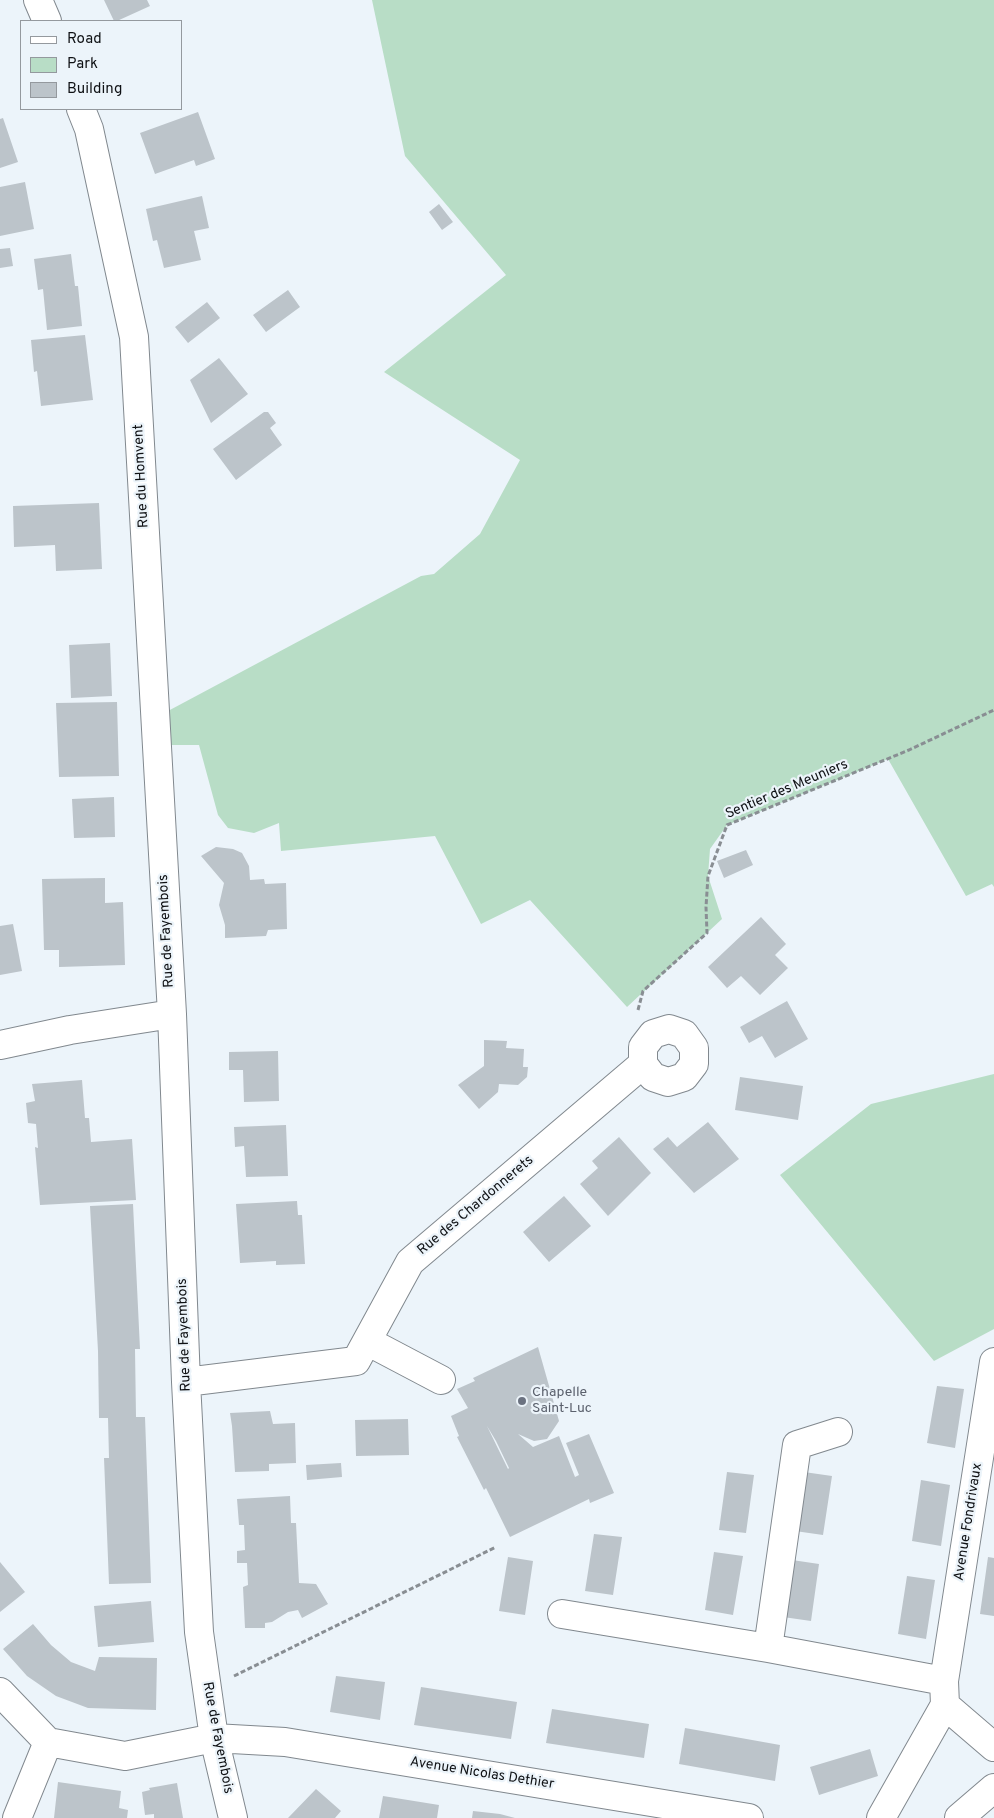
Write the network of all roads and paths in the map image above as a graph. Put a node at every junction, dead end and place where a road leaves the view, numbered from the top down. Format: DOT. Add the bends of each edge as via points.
graph roads {
  1 [pos="38,0"];
  2 [pos="47,20"];
  3 [pos="81,110"];
  4 [pos="994,710"];
  5 [pos="163,849"];
  6 [pos="172,1014"];
  7 [pos="637,1015"];
  8 [pos="0,1045"];
  9 [pos="643,1064"];
  10 [pos="367,1341"];
  11 [pos="994,1362"];
  12 [pos="441,1380"];
  13 [pos="186,1382"];
  14 [pos="838,1432"];
  15 [pos="496,1547"];
  16 [pos="562,1614"];
  17 [pos="768,1648"];
  18 [pos="208,1689"];
  19 [pos="0,1692"];
  20 [pos="945,1693"];
  21 [pos="214,1738"];
  22 [pos="48,1742"];
  23 [pos="994,1747"];
  24 [pos="994,1788"];
  25 [pos="17,1818"];
  26 [pos="233,1818"];
  27 [pos="749,1818"];
  28 [pos="881,1818"];
  29 [pos="960,1818"];
  1 -- 2 [label="street"];
  3 -- 5 [label="street, Rue du Homvent" via="89,129 134,336"];
  4 -- 7 [label="path, Sentier des Meuniers" via="909,750 727,825 708,876 707,933 643,991"];
  5 -- 6 [label="street, Rue de Fayembois"];
  6 -- 8 [label="street"];
  6 -- 13 [label="street, Rue de Fayembois"];
  9 -- 10 [label="street, Rue des Chardonnerets" via="410,1262"];
  10 -- 12 [label="street"];
  10 -- 13 [label="street, Rue des Chardonnerets" via="356,1361"];
  11 -- 20 [label="street, Avenue Fondrivaux"];
  13 -- 18 [label="street, Rue de Fayembois" via="200,1632"];
  14 -- 17 [label="street" via="797,1445"];
  15 -- 18 [label="path"];
  16 -- 17 [label="street"];
  17 -- 20 [label="street"];
  18 -- 21 [label="street, Rue de Fayembois"];
  19 -- 22 [label="street"];
  20 -- 23 [label="street"];
  20 -- 28 [label="street, Avenue Fondrivaux"];
  21 -- 22 [label="street, Avenue Nicolas Dethier" via="125,1756"];
  21 -- 26 [label="street, Rue de Fayembois"];
  21 -- 27 [label="street, Avenue Nicolas Dethier" via="284,1742"];
  22 -- 25 [label="street"];
  24 -- 29 [label="street"];
}
